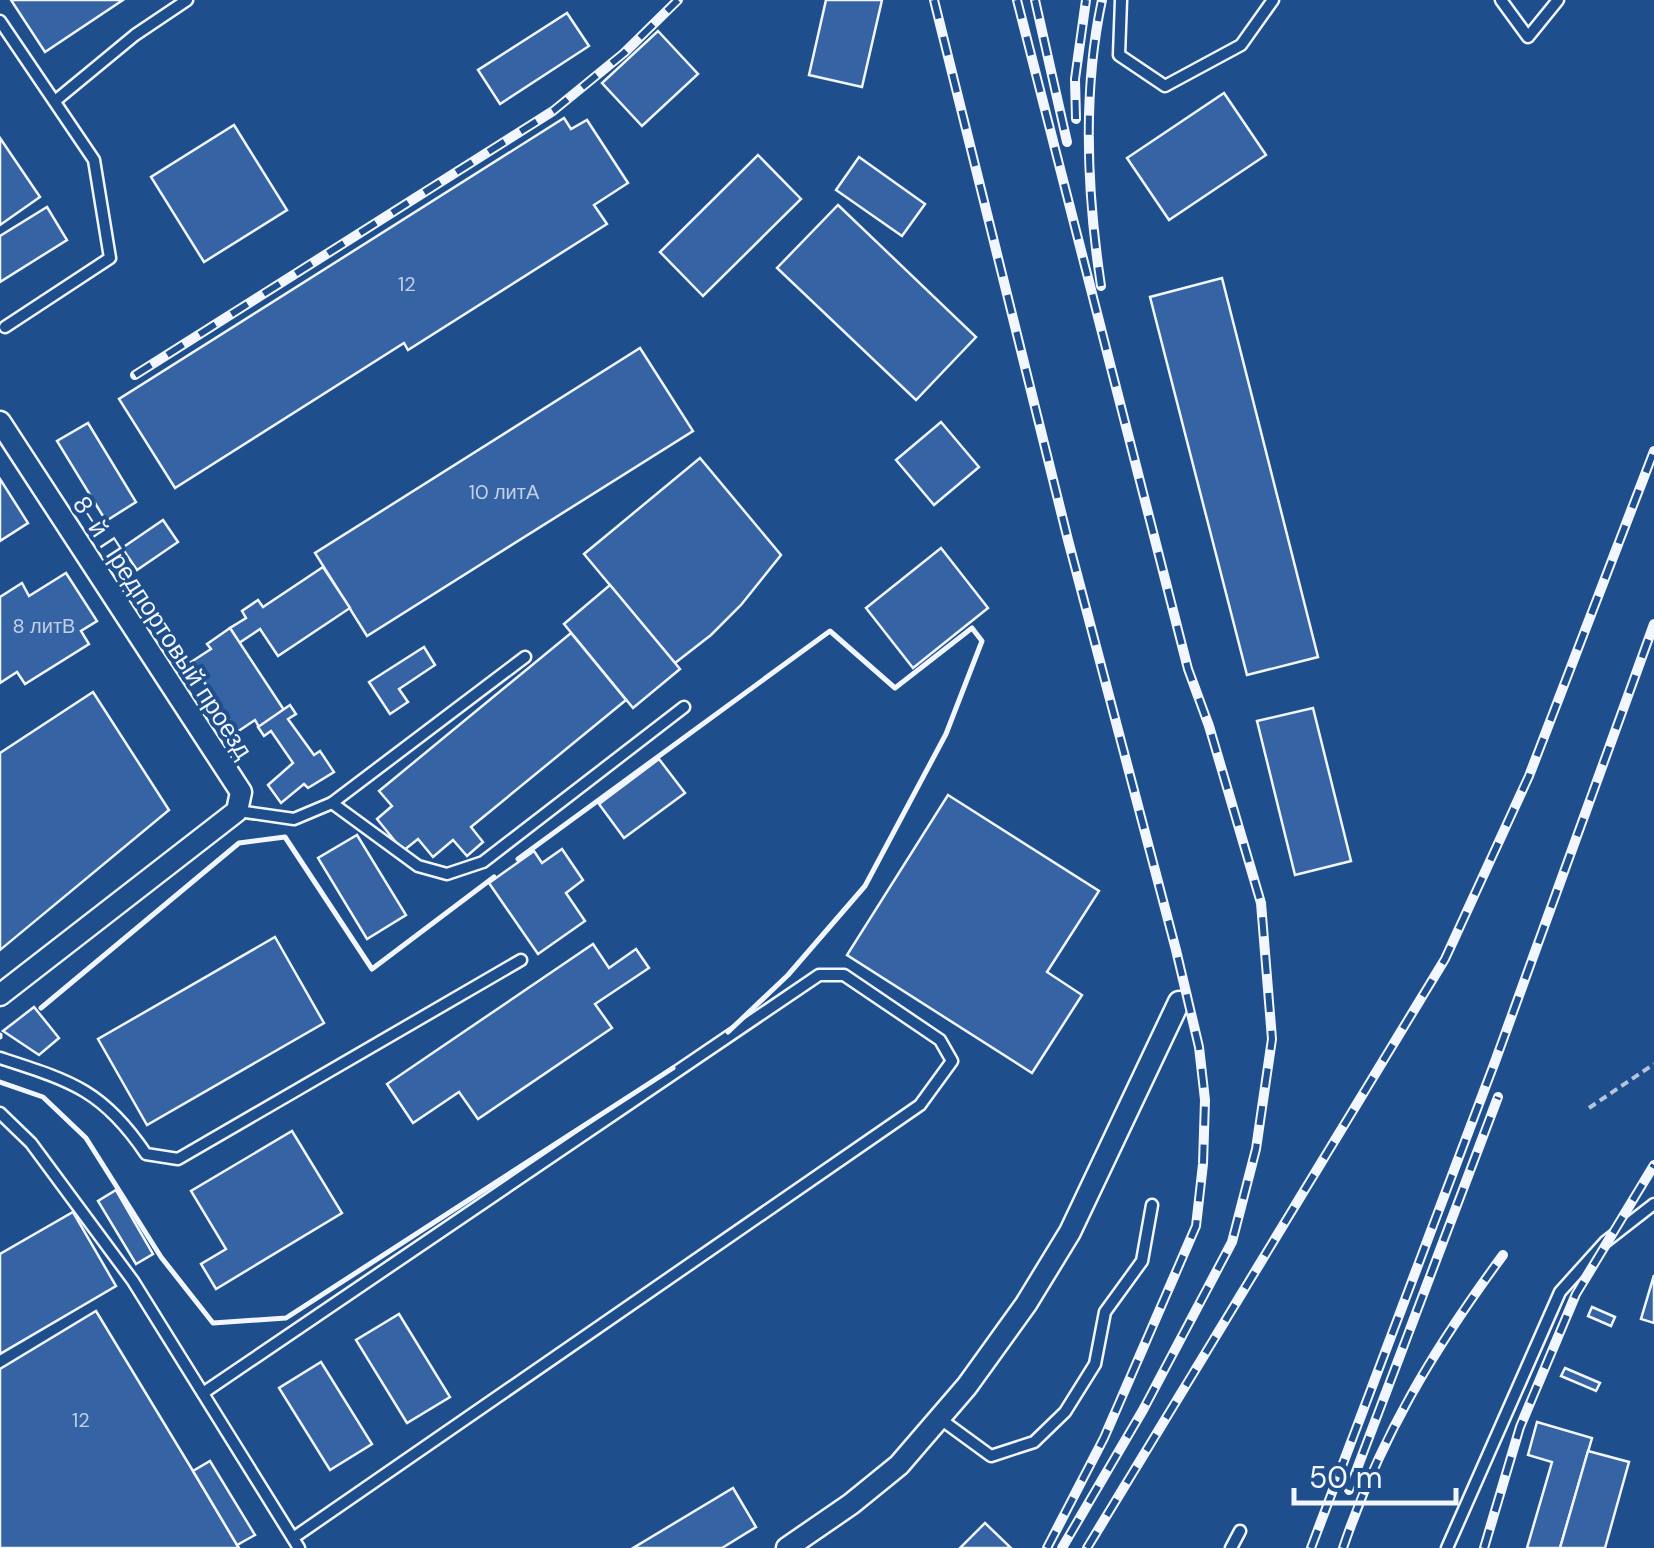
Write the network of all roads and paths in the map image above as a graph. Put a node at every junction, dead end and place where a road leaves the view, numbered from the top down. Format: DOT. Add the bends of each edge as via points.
graph roads {
  1 [pos="187,0"];
  2 [pos="1121,0"];
  3 [pos="1273,0"];
  4 [pos="1501,0"];
  5 [pos="1558,0"];
  6 [pos="0,21"];
  7 [pos="54,101"];
  8 [pos="4,327"];
  9 [pos="0,422"];
  10 [pos="525,658"];
  11 [pos="684,707"];
  12 [pos="332,804"];
  13 [pos="237,811"];
  14 [pos="521,960"];
  15 [pos="0,995"];
  16 [pos="1179,1002"];
  17 [pos="0,1058"];
  18 [pos="1654,1064"];
  19 [pos="1589,1108"];
  20 [pos="0,1113"];
  21 [pos="1654,1204"];
  22 [pos="1152,1205"];
  23 [pos="203,1393"];
  24 [pos="939,1418"];
  25 [pos="1240,1531"];
  26 [pos="296,1543"];
  27 [pos="788,1548"];
  28 [pos="1231,1548"];
  29 [pos="1447,1548"];
  1 -- 7 [label="lane"];
  2 -- 3 [label="lane" via="1119,55 1164,86 1241,45"];
  4 -- 5 [label="lane" via="1528,37"];
  6 -- 7 [label="lane"];
  7 -- 8 [label="lane" via="94,160 110,258"];
  9 -- 13 [label="street, 8-й Предпортовый проезд" via="241,792"];
  10 -- 12 [label="lane"];
  11 -- 12 [label="lane" via="483,862 447,874 418,866"];
  12 -- 13 [label="lane" via="294,819"];
  13 -- 15 [label="street"];
  14 -- 17 [label="lane" via="178,1158 146,1154 126,1123 86,1088"];
  16 -- 24 [label="street" via="1070,1232 1026,1304"];
  18 -- 19 [label="path"];
  20 -- 23 [label="lane" via="31,1143 133,1281"];
  21 -- 29 [label="lane" via="1605,1242 1560,1292"];
  22 -- 24 [label="lane" via="1142,1261 1106,1312 1095,1364 1065,1412 1034,1442 991,1456"];
  23 -- 26 [label="lane"];
  23 -- 26 [label="lane" via="818,975 844,975 940,1040 952,1061 920,1104"];
  24 -- 27 [label="street" via="898,1465"];
  25 -- 28 [label="lane"];
}
